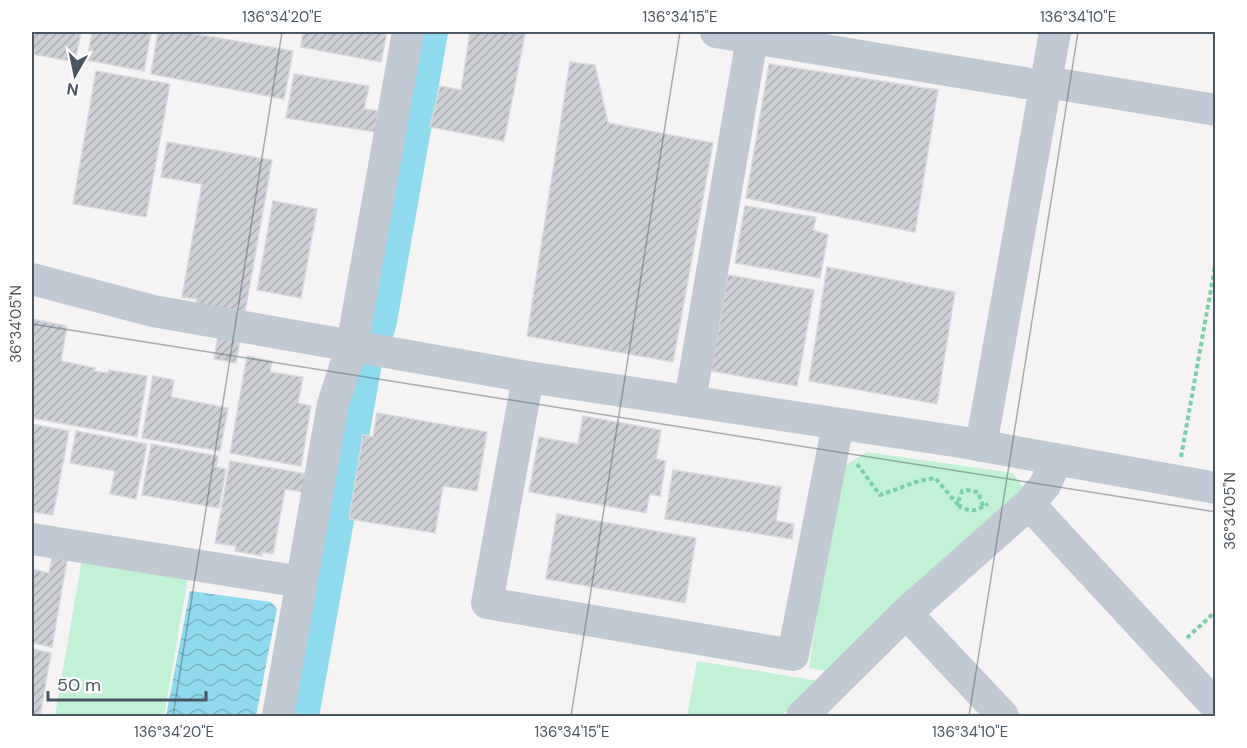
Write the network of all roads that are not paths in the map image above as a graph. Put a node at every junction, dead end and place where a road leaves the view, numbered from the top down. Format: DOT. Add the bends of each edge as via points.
graph roads {
  1 [pos="408,32"];
  2 [pos="716,32"];
  3 [pos="1034,32"];
  4 [pos="1055,32"];
  5 [pos="752,34"];
  6 [pos="1035,83"];
  7 [pos="1215,110"];
  8 [pos="32,279"];
  9 [pos="352,346"];
  10 [pos="528,377"];
  11 [pos="690,401"];
  12 [pos="838,424"];
  13 [pos="971,444"];
  14 [pos="1057,459"];
  15 [pos="1215,488"];
  16 [pos="1029,504"];
  17 [pos="32,538"];
  18 [pos="302,582"];
  19 [pos="906,613"];
  20 [pos="1215,706"];
  21 [pos="278,717"];
  22 [pos="802,717"];
  23 [pos="1003,717"];
  1 -- 9 [label="street"];
  2 -- 5 [label="street"];
  3 -- 6 [label="street"];
  4 -- 6 [label="street"];
  5 -- 6 [label="street"];
  5 -- 11 [label="street"];
  6 -- 7 [label="street"];
  6 -- 13 [label="street"];
  8 -- 9 [label="street" via="153,310"];
  9 -- 10 [label="street"];
  9 -- 18 [label="street" via="333,404"];
  10 -- 11 [label="street"];
  10 -- 12 [label="street" via="488,603 793,655"];
  11 -- 12 [label="street"];
  12 -- 13 [label="street"];
  13 -- 14 [label="street"];
  14 -- 15 [label="street"];
  14 -- 16 [label="street" via="1045,485"];
  16 -- 19 [label="street"];
  16 -- 20 [label="street"];
  17 -- 18 [label="street"];
  18 -- 21 [label="street"];
  19 -- 22 [label="street"];
  19 -- 23 [label="street"];
}
